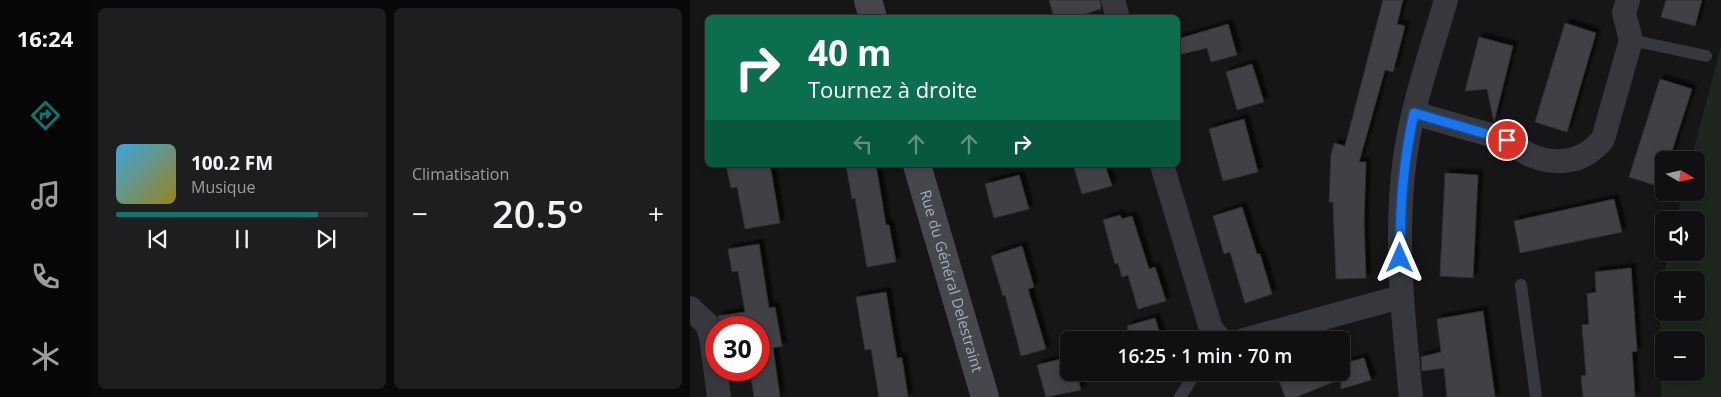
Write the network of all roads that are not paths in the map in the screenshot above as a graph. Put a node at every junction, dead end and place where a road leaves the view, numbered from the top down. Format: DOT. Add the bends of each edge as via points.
graph roads {
  1 [pos="868,0"];
  2 [pos="1113,0"];
  3 [pos="1446,0"];
  4 [pos="1628,0"];
  5 [pos="872,15"];
  6 [pos="1117,15"];
  7 [pos="1631,40"];
  8 [pos="1706,56"];
  9 [pos="1414,113"];
  10 [pos="917,167"];
  11 [pos="1163,167"];
  12 [pos="1521,285"];
  13 [pos="1400,297"];
  14 [pos="690,308"];
  15 [pos="1212,331"];
  16 [pos="1277,331"];
  17 [pos="1190,381"];
  18 [pos="719,397"];
  19 [pos="985,397"];
  20 [pos="1180,397"];
  21 [pos="1411,397"];
  22 [pos="1536,397"];
  1 -- 5 [label="street"];
  2 -- 6 [label="street"];
  3 -- 9 [label="street"];
  4 -- 7 [label="street" via="1624,14"];
  7 -- 8 [label="lane"];
  7 -- 9 [label="street" via="1603,139 1584,157 1551,160 1530,154 1507,140"];
  9 -- 13 [label="street" via="1400,200"];
  10 -- 19 [label="street, Rue du Général Delestraint"];
  11 -- 15 [label="street"];
  12 -- 22 [label="lane"];
  13 -- 16 [label="street"];
  13 -- 21 [label="street"];
  14 -- 18 [label="street" via="706,324 711,337"];
  17 -- 20 [label="lane"];
}
